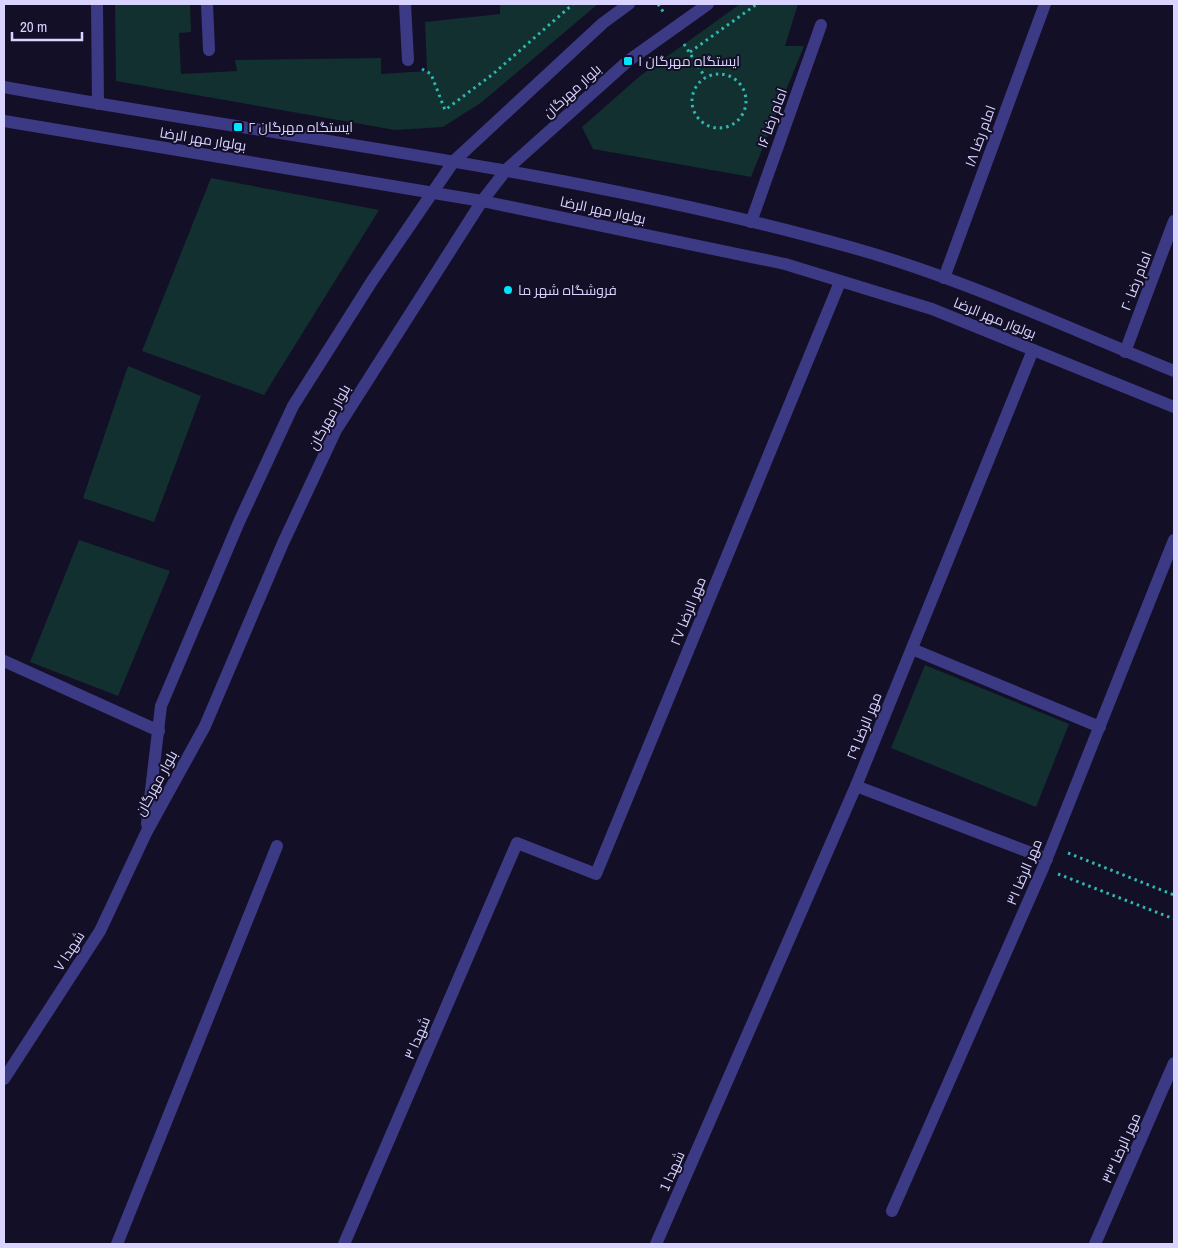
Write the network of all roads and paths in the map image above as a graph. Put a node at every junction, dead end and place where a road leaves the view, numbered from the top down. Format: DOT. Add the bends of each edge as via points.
graph roads {
  1 [pos="97,4"];
  2 [pos="207,4"];
  3 [pos="405,4"];
  4 [pos="573,4"];
  5 [pos="629,4"];
  6 [pos="708,4"];
  7 [pos="757,4"];
  8 [pos="1045,4"];
  9 [pos="821,25"];
  10 [pos="209,50"];
  11 [pos="690,52"];
  12 [pos="408,60"];
  13 [pos="705,77"];
  14 [pos="4,87"];
  15 [pos="98,104"];
  16 [pos="4,121"];
  17 [pos="454,161"];
  18 [pos="507,169"];
  19 [pos="432,192"];
  20 [pos="482,201"];
  21 [pos="1174,221"];
  22 [pos="751,222"];
  23 [pos="944,278"];
  24 [pos="840,282"];
  25 [pos="1033,350"];
  26 [pos="1125,352"];
  27 [pos="1174,371"];
  28 [pos="1174,407"];
  29 [pos="1174,540"];
  30 [pos="912,649"];
  31 [pos="4,661"];
  32 [pos="1100,727"];
  33 [pos="159,731"];
  34 [pos="856,786"];
  35 [pos="146,831"];
  36 [pos="517,843"];
  37 [pos="277,846"];
  38 [pos="1047,858"];
  39 [pos="1174,895"];
  40 [pos="1174,919"];
  41 [pos="1174,1063"];
  42 [pos="4,1079"];
  43 [pos="716,1110"];
  44 [pos="892,1212"];
  45 [pos="117,1244"];
  46 [pos="344,1244"];
  47 [pos="656,1244"];
  48 [pos="1095,1244"];
  1 -- 15 [label="street"];
  2 -- 10 [label="street"];
  3 -- 12 [label="street"];
  4 -- 12 [label="path" via="446,110 431,74"];
  5 -- 17 [label="street, بلوار مهرگان" via="603,23"];
  6 -- 18 [label="street, بلوار مهرگان" via="628,61"];
  7 -- 11 [label="path"];
  8 -- 23 [label="street, امام رضا ۱۸"];
  9 -- 22 [label="street, امام رضا ۱۶"];
  13 -- 13 [label="path" via="693,91 693,110 705,124 714,128 733,124 745,110 746,100 740,83 724,74 714,73"];
  14 -- 15 [label="street, بولوار مهر الرضا"];
  15 -- 17 [label="street, بولوار مهر الرضا"];
  16 -- 19 [label="street, بولوار مهر الرضا"];
  17 -- 18 [label="street, بولوار مهر الرضا"];
  17 -- 19 [label="street, بلوار مهرگان"];
  18 -- 20 [label="street, بلوار مهرگان"];
  18 -- 22 [label="street, بولوار مهر الرضا"];
  19 -- 20 [label="street, بولوار مهر الرضا"];
  19 -- 33 [label="street, بلوار مهرگان" via="294,406 238,522 161,706"];
  20 -- 24 [label="street, بولوار مهر الرضا" via="744,254"];
  20 -- 35 [label="street, بلوار مهرگان" via="336,430 283,542 205,726"];
  21 -- 26 [label="street, امام رضا ۲۰"];
  22 -- 23 [label="street, بولوار مهر الرضا" via="860,250"];
  23 -- 26 [label="street, بولوار مهر الرضا"];
  24 -- 25 [label="street, بولوار مهر الرضا" via="932,309"];
  24 -- 36 [label="street, مهر الرضا ۲۷" via="596,874"];
  25 -- 28 [label="street, بولوار مهر الرضا"];
  25 -- 30 [label="street, مهر الرضا ۲۹"];
  26 -- 27 [label="street, بولوار مهر الرضا"];
  29 -- 32 [label="street, مهر الرضا ۳۱"];
  30 -- 32 [label="street"];
  30 -- 34 [label="street, مهر الرضا ۲۹"];
  31 -- 33 [label="street"];
  32 -- 38 [label="street, مهر الرضا ۳۱"];
  33 -- 35 [label="street, بلوار مهرگان"];
  34 -- 38 [label="street"];
  34 -- 43 [label="street, مهر الرضا ۲۹"];
  35 -- 42 [label="street, شهدا ۷" via="100,931"];
  36 -- 46 [label="street, شهدا ۳"];
  37 -- 45 [label="street"];
  38 -- 39 [label="path"];
  38 -- 40 [label="path"];
  38 -- 44 [label="street, مهر الرضا ۳۱"];
  41 -- 48 [label="street, مهر الرضا ۳۳"];
  43 -- 47 [label="street, شهدا 1"];
}
